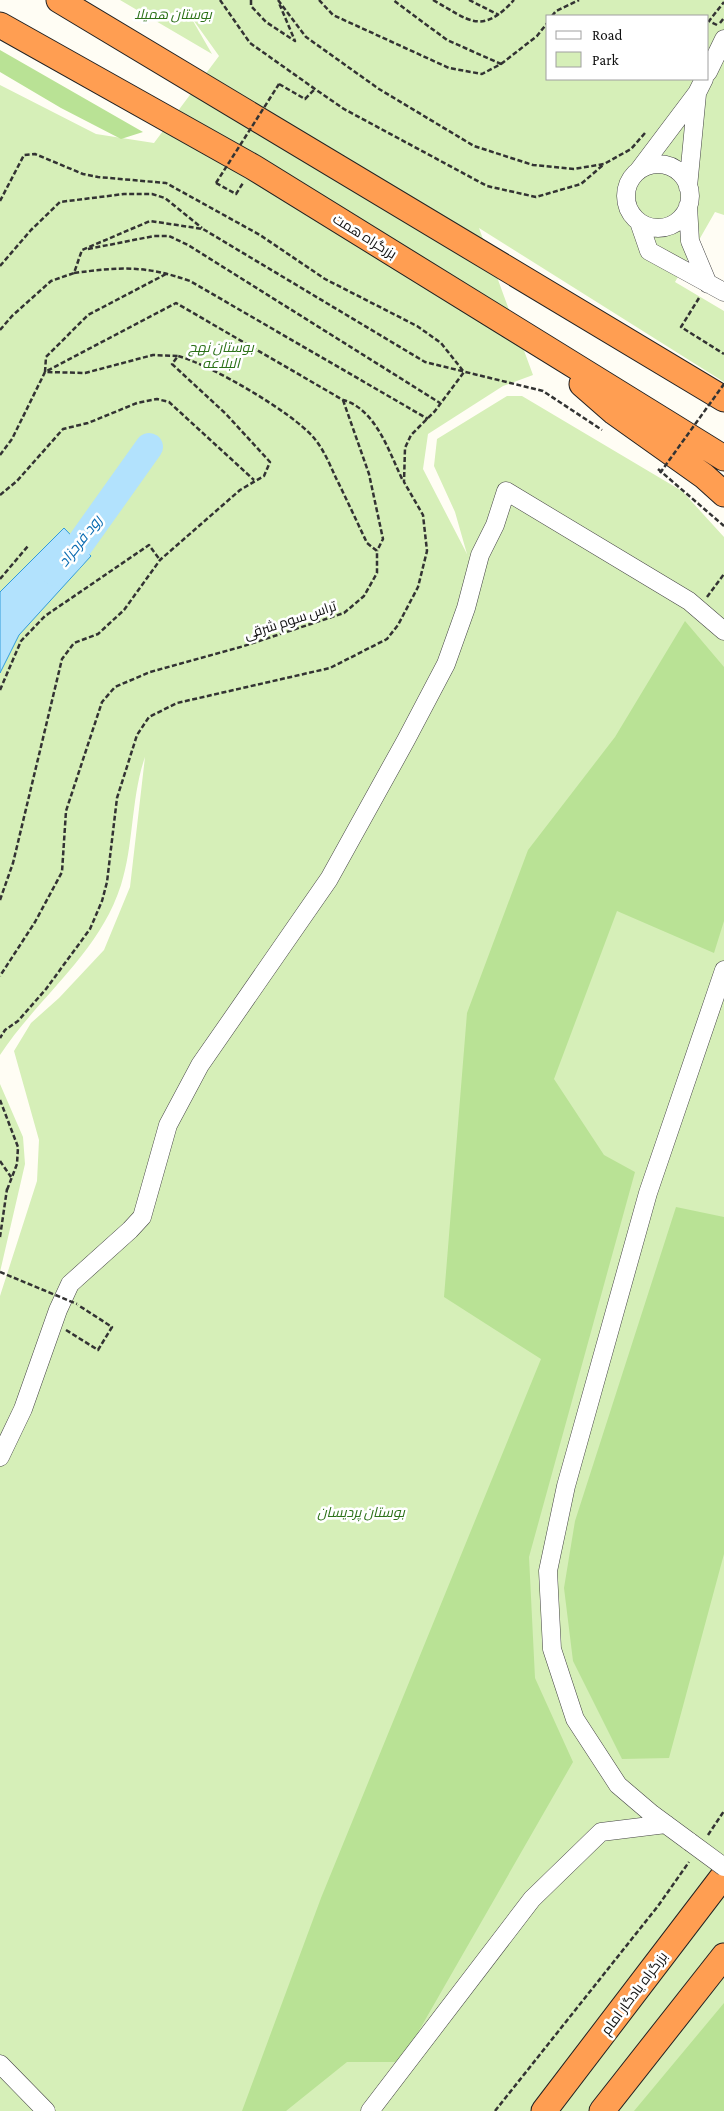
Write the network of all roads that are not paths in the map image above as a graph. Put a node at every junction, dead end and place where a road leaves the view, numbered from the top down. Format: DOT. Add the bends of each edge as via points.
graph roads {
  1 [pos="59,0"];
  2 [pos="0,25"];
  3 [pos="723,33"];
  4 [pos="709,69"];
  5 [pos="701,86"];
  6 [pos="639,170"];
  7 [pos="688,187"];
  8 [pos="688,206"];
  9 [pos="639,222"];
  10 [pos="708,284"];
  11 [pos="724,292"];
  12 [pos="530,337"];
  13 [pos="724,399"];
  14 [pos="724,458"];
  15 [pos="724,494"];
  16 [pos="724,631"];
  17 [pos="724,970"];
  18 [pos="0,1457"];
  19 [pos="666,1824"];
  20 [pos="724,1867"];
  21 [pos="724,1875"];
  22 [pos="724,1956"];
  23 [pos="0,2064"];
  24 [pos="46,2111"];
  25 [pos="370,2111"];
  26 [pos="544,2111"];
  27 [pos="602,2111"];
  1 -- 13 [label="highway"];
  2 -- 12 [label="highway, بزرگراه همت" via="253,167"];
  3 -- 4 [label="lane"];
  5 -- 6 [label="lane"];
  5 -- 7 [label="lane"];
  6 -- 7 [label="lane" via="658,164 668,166 684,178"];
  6 -- 9 [label="lane" via="627,186 626,196 632,215"];
  7 -- 8 [label="lane"];
  8 -- 9 [label="lane" via="680,219 668,227 648,227"];
  8 -- 10 [label="lane" via="690,241"];
  9 -- 10 [label="lane" via="649,251"];
  10 -- 11 [label="lane"];
  12 -- 14 [label="highway, بزرگراه همت"];
  12 -- 15 [label="highway" via="614,412"];
  16 -- 18 [label="lane" via="689,601 506,491 495,526 480,555 446,664 329,879 200,1065 168,1125 142,1217 70,1284 53,1322 23,1409"];
  17 -- 19 [label="lane" via="648,1193 566,1486 548,1570 552,1649 575,1719 618,1784"];
  19 -- 20 [label="lane, bridge" via="691,1850"];
  19 -- 25 [label="lane" via="601,1832 532,1899"];
  21 -- 26 [label="highway, بزرگراه یادگار امام"];
  22 -- 27 [label="highway"];
  23 -- 24 [label="lane"];
}
